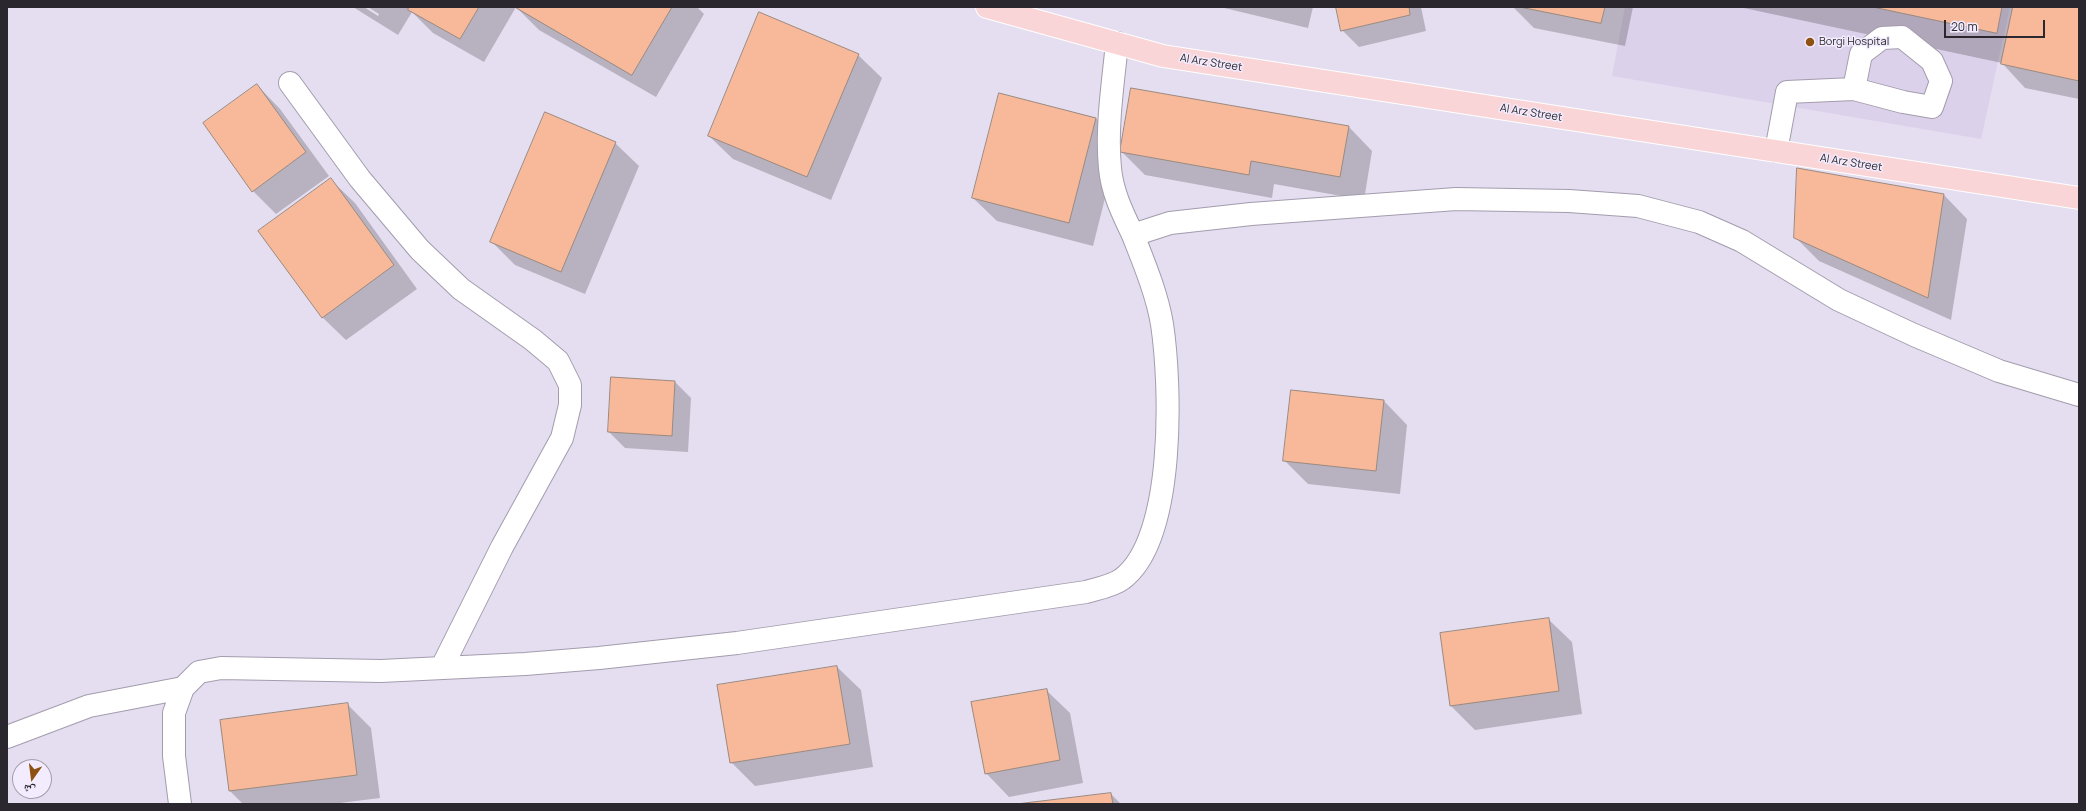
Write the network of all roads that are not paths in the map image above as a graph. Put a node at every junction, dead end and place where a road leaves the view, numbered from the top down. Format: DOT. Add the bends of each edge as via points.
graph roads {
  1 [pos="987,7"];
  2 [pos="1117,43"];
  3 [pos="290,83"];
  4 [pos="1854,89"];
  5 [pos="1776,151"];
  6 [pos="2079,198"];
  7 [pos="1133,235"];
  8 [pos="2079,396"];
  9 [pos="442,667"];
  10 [pos="183,688"];
  11 [pos="7,738"];
  12 [pos="180,804"];
  1 -- 2 [label="main road, Al Arz Street"];
  2 -- 5 [label="main road, Al Arz Street" via="1163,56"];
  2 -- 7 [label="street" via="1110,115 1110,169 1120,208"];
  3 -- 9 [label="street" via="360,179 420,250 461,289 558,361 570,385 570,405 562,438 502,547"];
  4 -- 5 [label="street" via="1787,92"];
  5 -- 6 [label="main road, Al Arz Street"];
  7 -- 8 [label="street" via="1170,223 1251,214 1456,199 1570,201 1638,206 1699,222 1742,241 1839,300 1914,335 1999,371"];
  7 -- 9 [label="street" via="1162,323 1166,453 1162,498 1153,531 1138,562 1122,580 1086,592 737,642 584,659"];
  9 -- 10 [label="street" via="381,671 221,668 199,672"];
  10 -- 11 [label="street" via="89,706"];
  10 -- 12 [label="street" via="174,713 174,756"];
}
